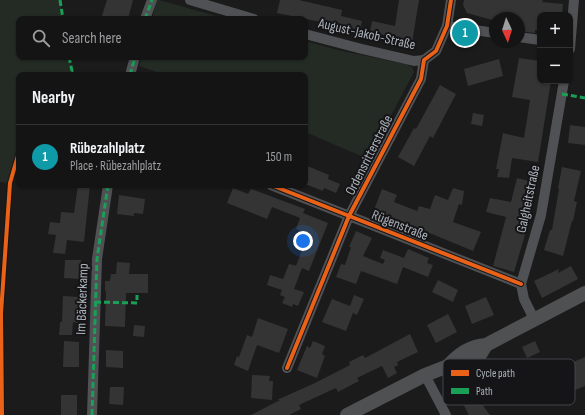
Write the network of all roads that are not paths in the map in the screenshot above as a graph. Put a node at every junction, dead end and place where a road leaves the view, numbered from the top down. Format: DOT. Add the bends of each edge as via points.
graph roads {
  1 [pos="152,0"];
  2 [pos="190,0"];
  3 [pos="451,0"];
  4 [pos="574,0"];
  5 [pos="573,12"];
  6 [pos="146,16"];
  7 [pos="244,16"];
  8 [pos="447,26"];
  9 [pos="489,32"];
  10 [pos="308,35"];
  11 [pos="525,38"];
  12 [pos="537,40"];
  13 [pos="134,60"];
  14 [pos="424,60"];
  15 [pos="131,72"];
  16 [pos="563,84"];
  17 [pos="108,188"];
  18 [pos="279,188"];
  19 [pos="349,216"];
  20 [pos="522,284"];
  21 [pos="585,293"];
  22 [pos="534,319"];
  23 [pos="454,359"];
  24 [pos="287,368"];
  25 [pos="443,368"];
  26 [pos="425,375"];
  27 [pos="92,415"];
  28 [pos="347,415"];
  29 [pos="446,415"];
  1 -- 6 [label="street"];
  2 -- 7 [label="street"];
  3 -- 8 [label="street"];
  4 -- 5 [label="street"];
  8 -- 9 [label="street"];
  8 -- 14 [label="street" via="436,51"];
  10 -- 14 [label="street, August-Jakob-Straße" via="362,50 414,61"];
  11 -- 12 [label="street"];
  13 -- 15 [label="street"];
  14 -- 19 [label="street, Ordensritterstraße" via="421,79"];
  16 -- 20 [label="street, Galgheitstraße" via="541,215"];
  17 -- 27 [label="street, Im Bäckerkamp" via="97,259"];
  18 -- 19 [label="street, Rügenstraße"];
  19 -- 20 [label="street, Rügenstraße"];
  19 -- 24 [label="street, Ordensritterstraße"];
  20 -- 22 [label="street, Galgheitstraße" via="524,299"];
  21 -- 22 [label="main road"];
  22 -- 23 [label="main road"];
  25 -- 26 [label="main road"];
  26 -- 28 [label="main road"];
  26 -- 29 [label="street"];
}
